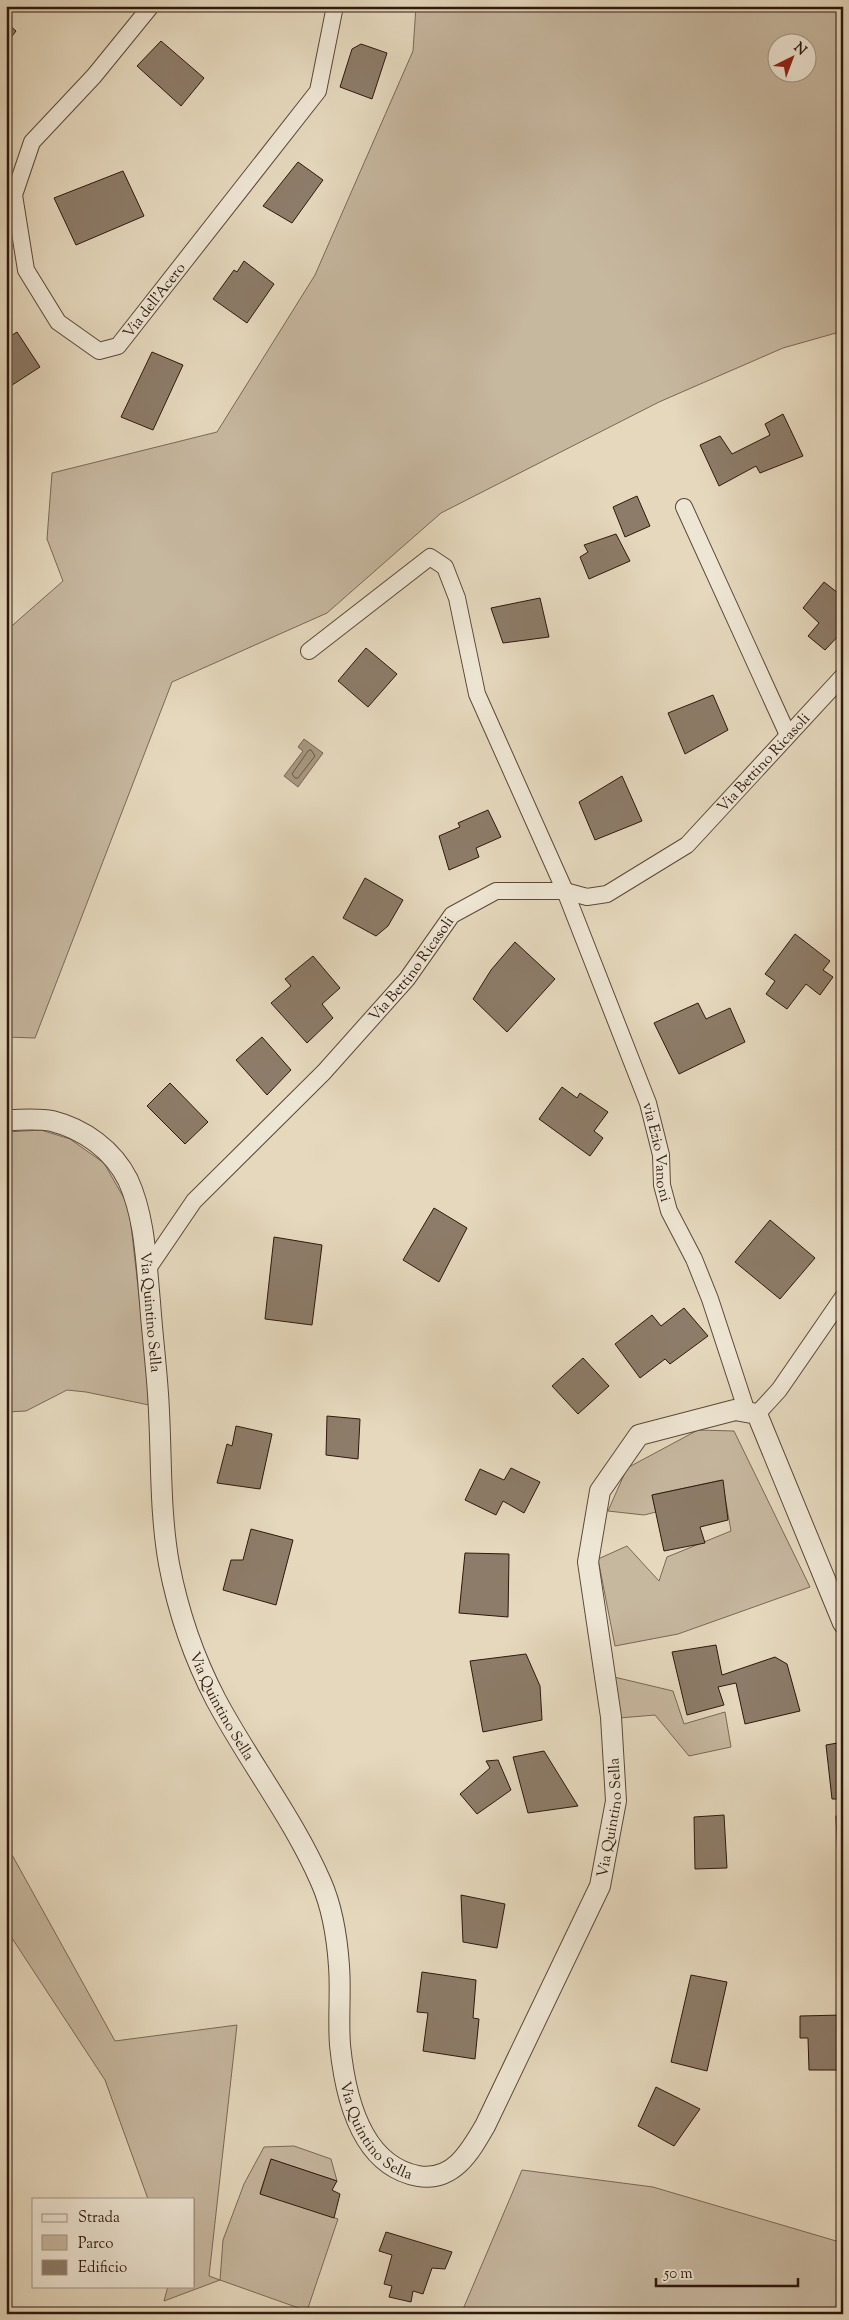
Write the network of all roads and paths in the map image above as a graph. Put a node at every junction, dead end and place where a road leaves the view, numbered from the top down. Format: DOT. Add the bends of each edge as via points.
graph roads {
  1 [pos="151,6"];
  2 [pos="335,6"];
  3 [pos="684,507"];
  4 [pos="309,651"];
  5 [pos="843,676"];
  6 [pos="788,735"];
  7 [pos="565,891"];
  8 [pos="6,1120"];
  9 [pos="147,1270"];
  10 [pos="843,1297"];
  11 [pos="752,1413"];
  12 [pos="843,1623"];
  1 -- 2 [label="street, Via dell'Acero" via="94,76 32,142 14,195 26,270 58,322 99,351 118,346 318,91"];
  3 -- 6 [label="street"];
  4 -- 7 [label="street, via Ezio Vanoni" via="430,557 445,566 457,598 477,694"];
  5 -- 6 [label="street, Via Bettino Ricasoli"];
  6 -- 7 [label="street, Via Bettino Ricasoli" via="687,845 607,894 587,897"];
  7 -- 9 [label="street, Via Bettino Ricasoli" via="496,892 452,915 401,986 324,1072 194,1200"];
  7 -- 11 [label="street, via Ezio Vanoni" via="648,1103 661,1155 662,1185 669,1212 694,1259"];
  8 -- 9 [label="street, Via Quintino Sella" via="51,1121 92,1139 111,1155 126,1176 138,1204"];
  9 -- 11 [label="street, Via Quintino Sella" via="158,1393 162,1496 169,1563 182,1614 201,1669 218,1704 291,1824 329,1902 339,1967 340,2044 350,2104 380,2159 412,2175 430,2178 450,2172 470,2151 600,1886 616,1801 611,1717 588,1562 600,1492 639,1435 735,1410"];
  10 -- 11 [label="street" via="778,1390"];
  11 -- 12 [label="street"];
}
